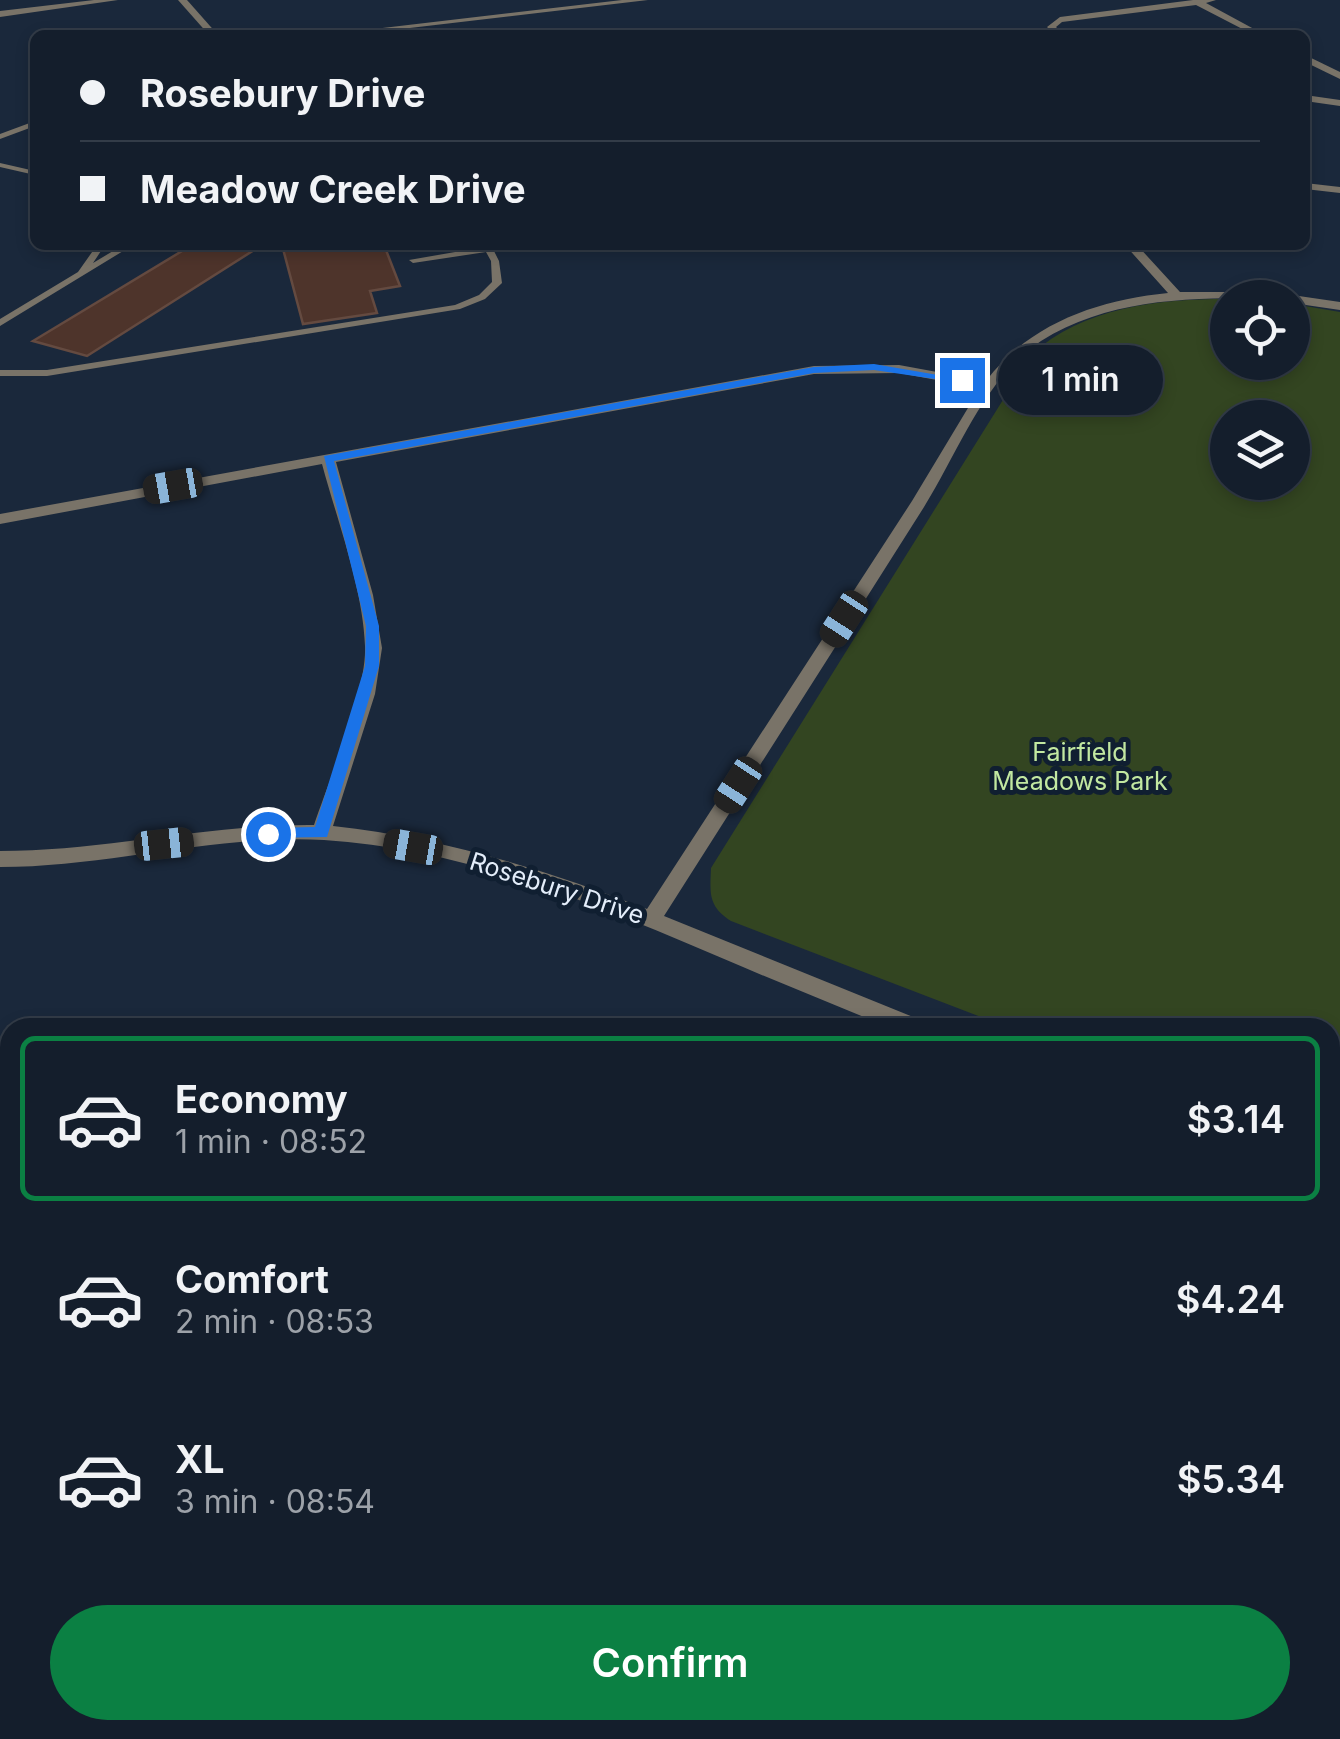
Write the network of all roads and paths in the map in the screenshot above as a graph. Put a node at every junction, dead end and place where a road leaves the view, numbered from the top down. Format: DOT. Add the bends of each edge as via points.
graph roads {
  1 [pos="114,0"];
  2 [pos="182,0"];
  3 [pos="644,0"];
  4 [pos="1212,0"];
  5 [pos="1196,2"];
  6 [pos="1078,8"];
  7 [pos="0,14"];
  8 [pos="1092,15"];
  9 [pos="209,30"];
  10 [pos="371,30"];
  11 [pos="1054,30"];
  12 [pos="1251,30"];
  13 [pos="1310,61"];
  14 [pos="1340,76"];
  15 [pos="1310,99"];
  16 [pos="1340,102"];
  17 [pos="30,125"];
  18 [pos="0,137"];
  19 [pos="0,165"];
  20 [pos="30,173"];
  21 [pos="1310,187"];
  22 [pos="1340,190"];
  23 [pos="98,250"];
  24 [pos="121,250"];
  25 [pos="471,250"];
  26 [pos="489,250"];
  27 [pos="1135,250"];
  28 [pos="413,260"];
  29 [pos="80,276"];
  30 [pos="1176,296"];
  31 [pos="1210,297"];
  32 [pos="1310,302"];
  33 [pos="1340,306"];
  34 [pos="0,323"];
  35 [pos="0,373"];
  36 [pos="987,386"];
  37 [pos="328,458"];
  38 [pos="0,519"];
  39 [pos="321,833"];
  40 [pos="0,859"];
  41 [pos="652,918"];
  42 [pos="891,1018"];
  1 -- 7 [label="street"];
  2 -- 9 [label="street"];
  3 -- 10 [label="street"];
  4 -- 5 [label="street"];
  5 -- 8 [label="street"];
  5 -- 12 [label="street"];
  6 -- 8 [label="street"];
  8 -- 11 [label="street" via="1060,20"];
  13 -- 14 [label="street"];
  15 -- 16 [label="street"];
  17 -- 18 [label="lane"];
  19 -- 20 [label="lane"];
  21 -- 22 [label="street"];
  23 -- 29 [label="lane"];
  24 -- 29 [label="lane"];
  25 -- 28 [label="lane"];
  26 -- 35 [label="lane" via="496,282 457,307 47,373"];
  27 -- 30 [label="street"];
  29 -- 34 [label="lane"];
  30 -- 31 [label="street"];
  30 -- 36 [label="street" via="1068,322 1018,352"];
  32 -- 33 [label="street"];
  36 -- 37 [label="street" via="899,370 814,370"];
  36 -- 41 [label="street"];
  37 -- 38 [label="street"];
  37 -- 39 [label="street" via="374,648"];
  39 -- 40 [label="street, Rosebury Drive"];
  39 -- 41 [label="street, Rosebury Drive" via="517,871"];
  41 -- 42 [label="street, Rosebury Drive"];
}
